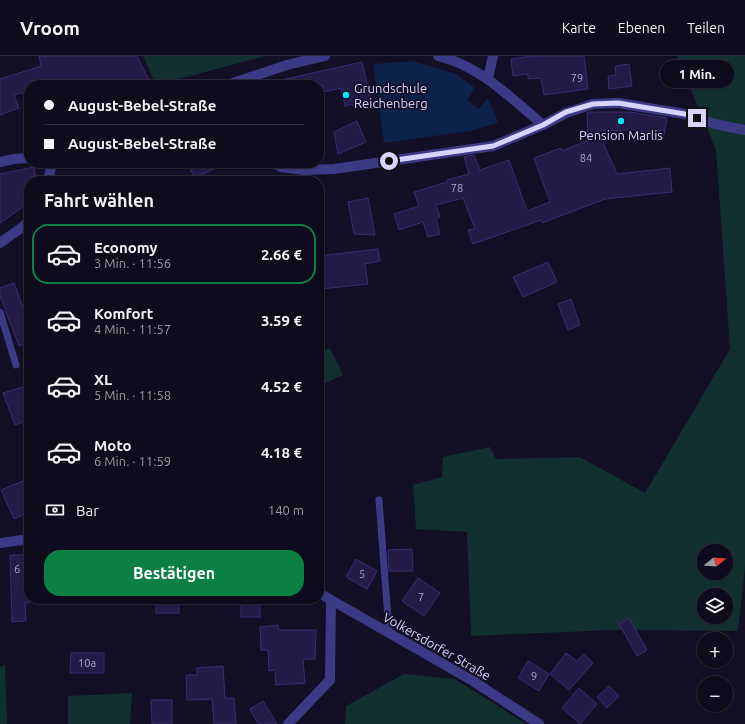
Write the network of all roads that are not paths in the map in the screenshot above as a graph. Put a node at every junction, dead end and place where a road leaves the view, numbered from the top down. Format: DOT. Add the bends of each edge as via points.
graph roads {
  1 [pos="325,56"];
  2 [pos="438,56"];
  3 [pos="493,56"];
  4 [pos="488,78"];
  5 [pos="242,80"];
  6 [pos="543,125"];
  7 [pos="745,130"];
  8 [pos="24,158"];
  9 [pos="0,162"];
  10 [pos="289,168"];
  11 [pos="24,226"];
  12 [pos="0,243"];
  13 [pos="0,312"];
  14 [pos="16,365"];
  15 [pos="379,500"];
  16 [pos="24,540"];
  17 [pos="0,543"];
  18 [pos="324,596"];
  19 [pos="331,600"];
  20 [pos="389,632"];
  21 [pos="288,724"];
  22 [pos="539,724"];
  1 -- 5 [label="street"];
  2 -- 4 [label="street" via="464,65"];
  3 -- 4 [label="street"];
  4 -- 6 [label="street"];
  6 -- 7 [label="street" via="566,112 593,104 618,103 685,114"];
  6 -- 10 [label="street" via="493,146 334,169"];
  8 -- 9 [label="street"];
  11 -- 12 [label="street"];
  13 -- 14 [label="lane"];
  15 -- 20 [label="lane"];
  16 -- 17 [label="street"];
  18 -- 19 [label="street, Volkersdorfer Straße"];
  19 -- 20 [label="street, Volkersdorfer Straße"];
  19 -- 21 [label="street" via="330,680"];
  20 -- 22 [label="street, Volkersdorfer Straße" via="473,681"];
}
